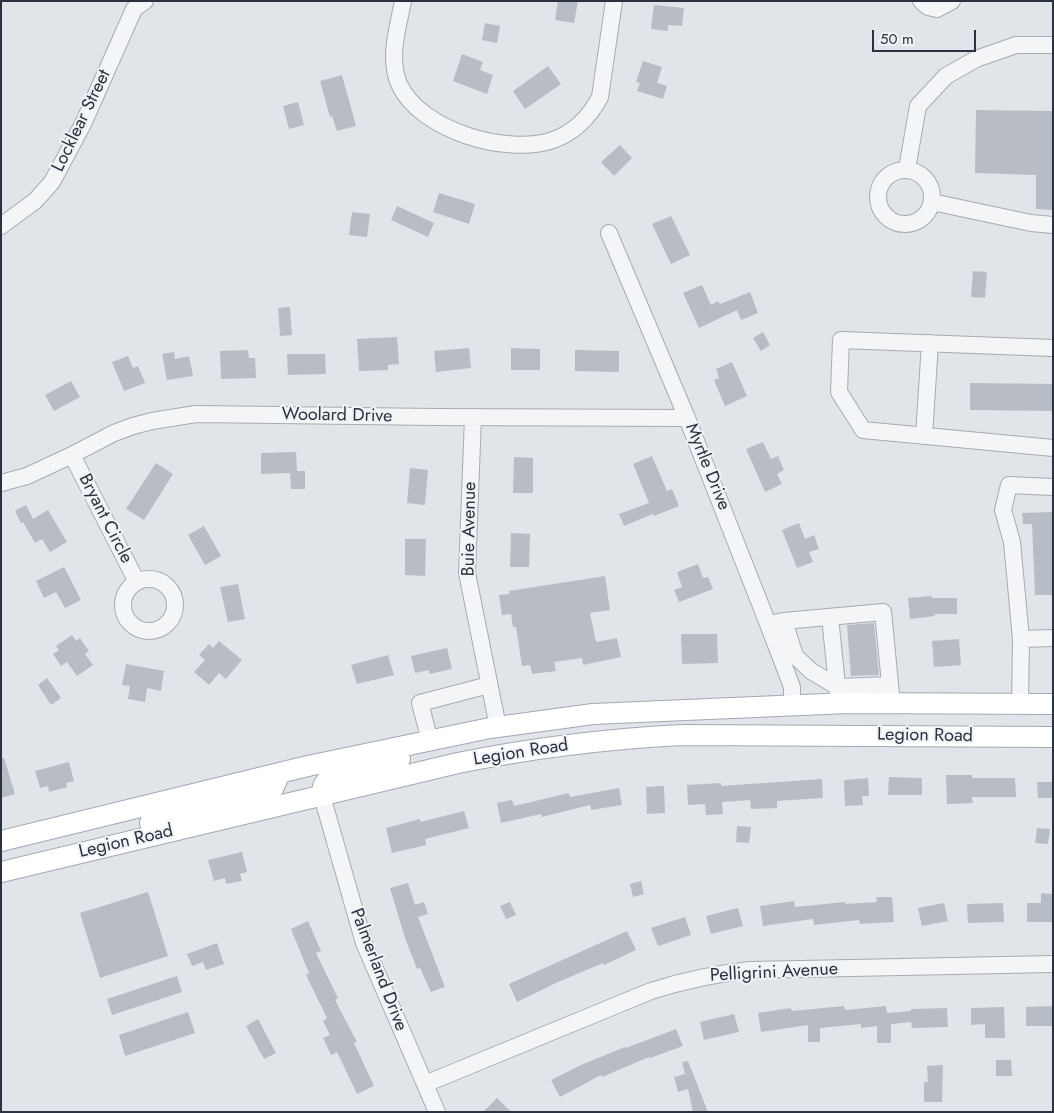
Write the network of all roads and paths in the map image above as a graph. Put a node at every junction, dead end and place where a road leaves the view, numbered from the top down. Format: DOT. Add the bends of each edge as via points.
graph roads {
  1 [pos="145,1"];
  2 [pos="614,1"];
  3 [pos="921,1"];
  4 [pos="400,2"];
  5 [pos="947,3"];
  6 [pos="1053,45"];
  7 [pos="907,169"];
  8 [pos="932,202"];
  9 [pos="1053,225"];
  10 [pos="1,226"];
  11 [pos="608,233"];
  12 [pos="930,343"];
  13 [pos="1053,348"];
  14 [pos="473,417"];
  15 [pos="687,418"];
  16 [pos="924,436"];
  17 [pos="1053,448"];
  18 [pos="72,456"];
  19 [pos="1,483"];
  20 [pos="1053,486"];
  21 [pos="137,582"];
  22 [pos="830,617"];
  23 [pos="776,622"];
  24 [pos="1053,638"];
  25 [pos="1021,639"];
  26 [pos="789,658"];
  27 [pos="489,685"];
  28 [pos="891,694"];
  29 [pos="838,696"];
  30 [pos="1020,704"];
  31 [pos="1053,704"];
  32 [pos="792,705"];
  33 [pos="498,727"];
  34 [pos="451,736"];
  35 [pos="1053,737"];
  36 [pos="430,741"];
  37 [pos="280,773"];
  38 [pos="322,796"];
  39 [pos="1,841"];
  40 [pos="6,870"];
  41 [pos="1053,964"];
  42 [pos="425,1084"];
  43 [pos="437,1112"];
  1 -- 10 [label="street, Locklear Street" via="134,9 83,124 52,182 34,201"];
  2 -- 4 [label="street" via="600,97 594,109 569,133 530,145 475,138 451,129 416,107 406,95 395,69"];
  3 -- 5 [label="street" via="937,9"];
  6 -- 7 [label="street" via="1016,45 946,76 918,106"];
  7 -- 8 [label="street" via="926,180"];
  7 -- 8 [label="street" via="898,170 883,180 877,197 883,214 898,223 916,222 929,210"];
  8 -- 9 [label="street"];
  11 -- 15 [label="street, Myrtle Drive"];
  12 -- 13 [label="street"];
  12 -- 16 [label="street"];
  12 -- 16 [label="street" via="841,340 839,392 863,430"];
  14 -- 15 [label="street, Woolard Drive"];
  14 -- 18 [label="street, Woolard Drive" via="196,414 133,426"];
  14 -- 27 [label="street, Buie Avenue" via="467,574"];
  15 -- 23 [label="street, Myrtle Drive"];
  16 -- 17 [label="street"];
  18 -- 19 [label="street, Woolard Drive"];
  18 -- 21 [label="street, Bryant Circle"];
  20 -- 25 [label="street" via="1009,485 1003,510 1012,542"];
  22 -- 23 [label="street"];
  22 -- 28 [label="street" via="882,612"];
  22 -- 29 [label="street"];
  23 -- 26 [label="street, Myrtle Drive"];
  24 -- 25 [label="street"];
  25 -- 30 [label="street"];
  26 -- 29 [label="street" via="811,671"];
  26 -- 32 [label="street, Myrtle Drive"];
  27 -- 33 [label="street, Buie Avenue"];
  27 -- 36 [label="street" via="420,703"];
  28 -- 29 [label="main road, Legion Road"];
  28 -- 30 [label="main road, Legion Road"];
  29 -- 32 [label="main road, Legion Road"];
  30 -- 31 [label="main road, Legion Road"];
  32 -- 33 [label="main road, Legion Road" via="593,714"];
  33 -- 34 [label="main road, Legion Road"];
  34 -- 36 [label="main road, Legion Road"];
  34 -- 38 [label="main road" via="435,750 328,780 323,786"];
  35 -- 38 [label="main road, Legion Road" via="726,734 642,737 507,753"];
  36 -- 37 [label="main road, Legion Road"];
  37 -- 39 [label="main road, Legion Road"];
  37 -- 40 [label="main road" via="273,790 262,794 27,854"];
  38 -- 40 [label="main road, Legion Road"];
  38 -- 42 [label="street, Palmerland Drive" via="364,944"];
  41 -- 42 [label="street, Pelligrini Avenue" via="750,970 715,974 651,991"];
  42 -- 43 [label="street, Palmerland Drive"];
}
